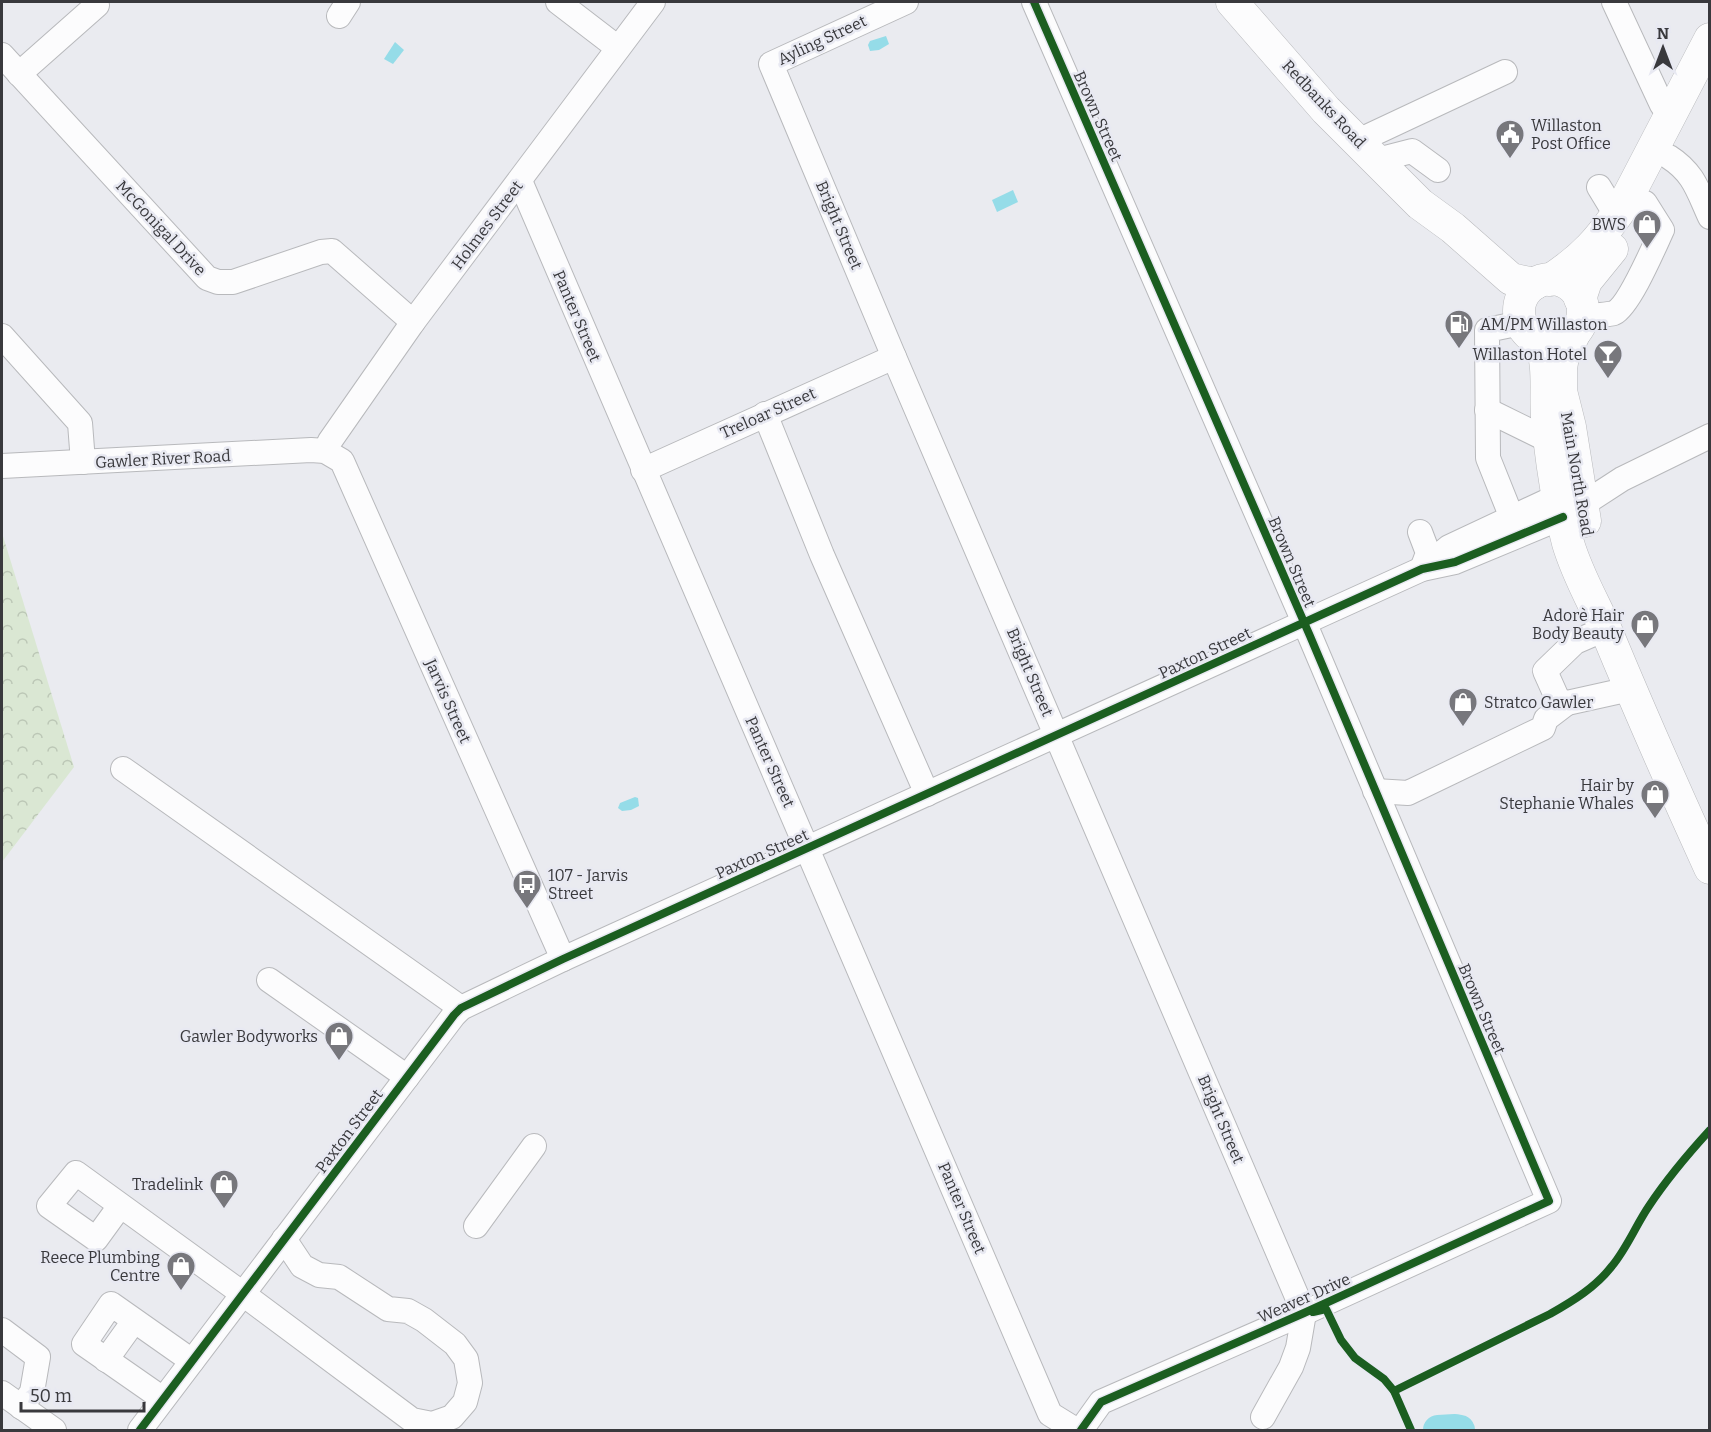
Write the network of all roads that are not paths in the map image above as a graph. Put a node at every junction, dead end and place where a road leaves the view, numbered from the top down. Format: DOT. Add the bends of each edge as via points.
graph roads {
  1 [pos="558,2"];
  2 [pos="653,2"];
  3 [pos="906,2"];
  4 [pos="1034,2"];
  5 [pos="1232,2"];
  6 [pos="1614,2"];
  7 [pos="97,5"];
  8 [pos="1710,39"];
  9 [pos="618,48"];
  10 [pos="2,55"];
  11 [pos="1710,61"];
  12 [pos="771,64"];
  13 [pos="1505,72"];
  14 [pos="19,74"];
  15 [pos="1710,80"];
  16 [pos="1671,110"];
  17 [pos="1367,151"];
  18 [pos="1669,157"];
  19 [pos="1438,170"];
  20 [pos="520,181"];
  21 [pos="1599,187"];
  22 [pos="1645,203"];
  23 [pos="1420,204"];
  24 [pos="1710,217"];
  25 [pos="1611,222"];
  26 [pos="1542,282"];
  27 [pos="1579,316"];
  28 [pos="413,322"];
  29 [pos="1527,327"];
  30 [pos="2,336"];
  31 [pos="894,357"];
  32 [pos="1487,410"];
  33 [pos="765,414"];
  34 [pos="1710,436"];
  35 [pos="1550,441"];
  36 [pos="325,451"];
  37 [pos="83,462"];
  38 [pos="2,466"];
  39 [pos="642,470"];
  40 [pos="1570,500"];
  41 [pos="1512,518"];
  42 [pos="1420,532"];
  43 [pos="1422,569"];
  44 [pos="1304,622"];
  45 [pos="1603,624"];
  46 [pos="1630,689"];
  47 [pos="1568,703"];
  48 [pos="1057,735"];
  49 [pos="123,769"];
  50 [pos="1375,790"];
  51 [pos="927,794"];
  52 [pos="808,848"];
  53 [pos="1710,868"];
  54 [pos="563,959"];
  55 [pos="269,980"];
  56 [pos="461,1008"];
  57 [pos="407,1077"];
  58 [pos="534,1146"];
  59 [pos="1549,1201"];
  60 [pos="120,1206"];
  61 [pos="476,1226"];
  62 [pos="284,1239"];
  63 [pos="243,1294"];
  64 [pos="1304,1313"];
  65 [pos="2,1330"];
  66 [pos="192,1361"];
  67 [pos="2,1393"];
  68 [pos="163,1400"];
  69 [pos="21,1407"];
  70 [pos="1263,1417"];
  71 [pos="54,1431"];
  72 [pos="140,1431"];
  73 [pos="1076,1431"];
  74 [pos="1082,1431"];
  1 -- 9 [label="street"];
  2 -- 9 [label="street, Holmes Street"];
  3 -- 12 [label="street, Ayling Street"];
  4 -- 44 [label="street, Brown Street"];
  5 -- 17 [label="main road, Redbanks Road"];
  6 -- 16 [label="street" via="1662,105"];
  7 -- 14 [label="street"];
  8 -- 16 [label="main road"];
  9 -- 20 [label="street, Holmes Street"];
  10 -- 14 [label="street, McGonigal Drive"];
  11 -- 16 [label="main road" via="1684,106 1678,111"];
  12 -- 31 [label="street, Bright Street"];
  13 -- 17 [label="street"];
  14 -- 28 [label="street, McGonigal Drive" via="207,278 233,282 332,251"];
  15 -- 18 [label="main road, Main North Road"];
  16 -- 25 [label="main road"];
  17 -- 19 [label="street" via="1412,151"];
  17 -- 23 [label="main road, Redbanks Road"];
  18 -- 22 [label="main road, Main North Road"];
  18 -- 24 [label="street" via="1684,166"];
  18 -- 25 [label="main road" via="1656,162 1629,209 1619,221"];
  20 -- 28 [label="street, Holmes Street"];
  20 -- 39 [label="street, Panter Street"];
  21 -- 25 [label="street"];
  22 -- 27 [label="main road, Main North Road" via="1586,281"];
  22 -- 27 [label="street" via="1662,230 1627,301 1614,313"];
  23 -- 26 [label="main road, Redbanks Road" via="1511,279"];
  23 -- 29 [label="main road, Redbanks Road" via="1442,238 1507,299"];
  25 -- 26 [label="main road" via="1580,259"];
  26 -- 27 [label="main road" via="1568,285"];
  26 -- 29 [label="main road" via="1526,291 1521,301"];
  27 -- 29 [label="main road" via="1569,337 1555,342"];
  27 -- 40 [label="main road, Main North Road" via="1561,368 1561,392 1570,427"];
  28 -- 36 [label="street, Holmes Street"];
  29 -- 32 [label="street" via="1487,330"];
  29 -- 35 [label="main road, Main North Road" via="1547,368"];
  30 -- 37 [label="street" via="80,423"];
  31 -- 33 [label="street, Treloar Street"];
  31 -- 48 [label="street, Bright Street"];
  32 -- 35 [label="street"];
  32 -- 41 [label="street" via="1488,458"];
  33 -- 39 [label="street, Treloar Street"];
  33 -- 51 [label="street"];
  34 -- 40 [label="street, Paxton Street" via="1622,479 1596,483"];
  35 -- 40 [label="main road, Main North Road"];
  36 -- 37 [label="street, Gawler River Road"];
  36 -- 54 [label="street, Jarvis Street" via="342,461"];
  37 -- 38 [label="street, Gawler River Road"];
  39 -- 52 [label="street, Panter Street"];
  40 -- 41 [label="street, Paxton Street"];
  40 -- 43 [label="street, Paxton Street" via="1455,562"];
  40 -- 45 [label="main road, Main North Road" via="1578,573"];
  41 -- 43 [label="street, Paxton Street" via="1449,547"];
  42 -- 43 [label="street" via="1428,553"];
  43 -- 44 [label="street, Paxton Street"];
  44 -- 48 [label="street, Paxton Street"];
  44 -- 50 [label="street, Brown Street"];
  45 -- 46 [label="main road, Main North Road"];
  45 -- 47 [label="street" via="1575,642 1545,671 1558,700"];
  46 -- 47 [label="street"];
  46 -- 53 [label="main road, Main North Road"];
  47 -- 50 [label="street" via="1546,720 1543,728 1408,793"];
  48 -- 51 [label="street, Paxton Street"];
  48 -- 64 [label="street, Bright Street"];
  49 -- 56 [label="street"];
  50 -- 59 [label="street, Brown Street"];
  51 -- 52 [label="street, Paxton Street"];
  52 -- 54 [label="street, Paxton Street"];
  52 -- 73 [label="street, Panter Street" via="1050,1414"];
  54 -- 56 [label="street, Paxton Street"];
  55 -- 57 [label="street"];
  56 -- 57 [label="street, Paxton Street"];
  57 -- 62 [label="street, Paxton Street"];
  58 -- 61 [label="street"];
  59 -- 64 [label="street, Weaver Drive"];
  60 -- 63 [label="street"];
  62 -- 63 [label="street, Paxton Street"];
  62 -- 63 [label="street" via="302,1266 319,1275 339,1277 388,1309 408,1311 455,1344 466,1359 470,1383 465,1402 452,1417 432,1424 412,1420"];
  63 -- 66 [label="street, Paxton Street"];
  64 -- 70 [label="street" via="1291,1367"];
  64 -- 74 [label="street, Weaver Drive" via="1101,1402"];
  65 -- 69 [label="street" via="38,1357 32,1392"];
  66 -- 68 [label="street, Paxton Street"];
  66 -- 68 [label="street" via="135,1321 106,1360"];
  67 -- 69 [label="street"];
  68 -- 72 [label="street, Paxton Street"];
  69 -- 71 [label="street"];
}
